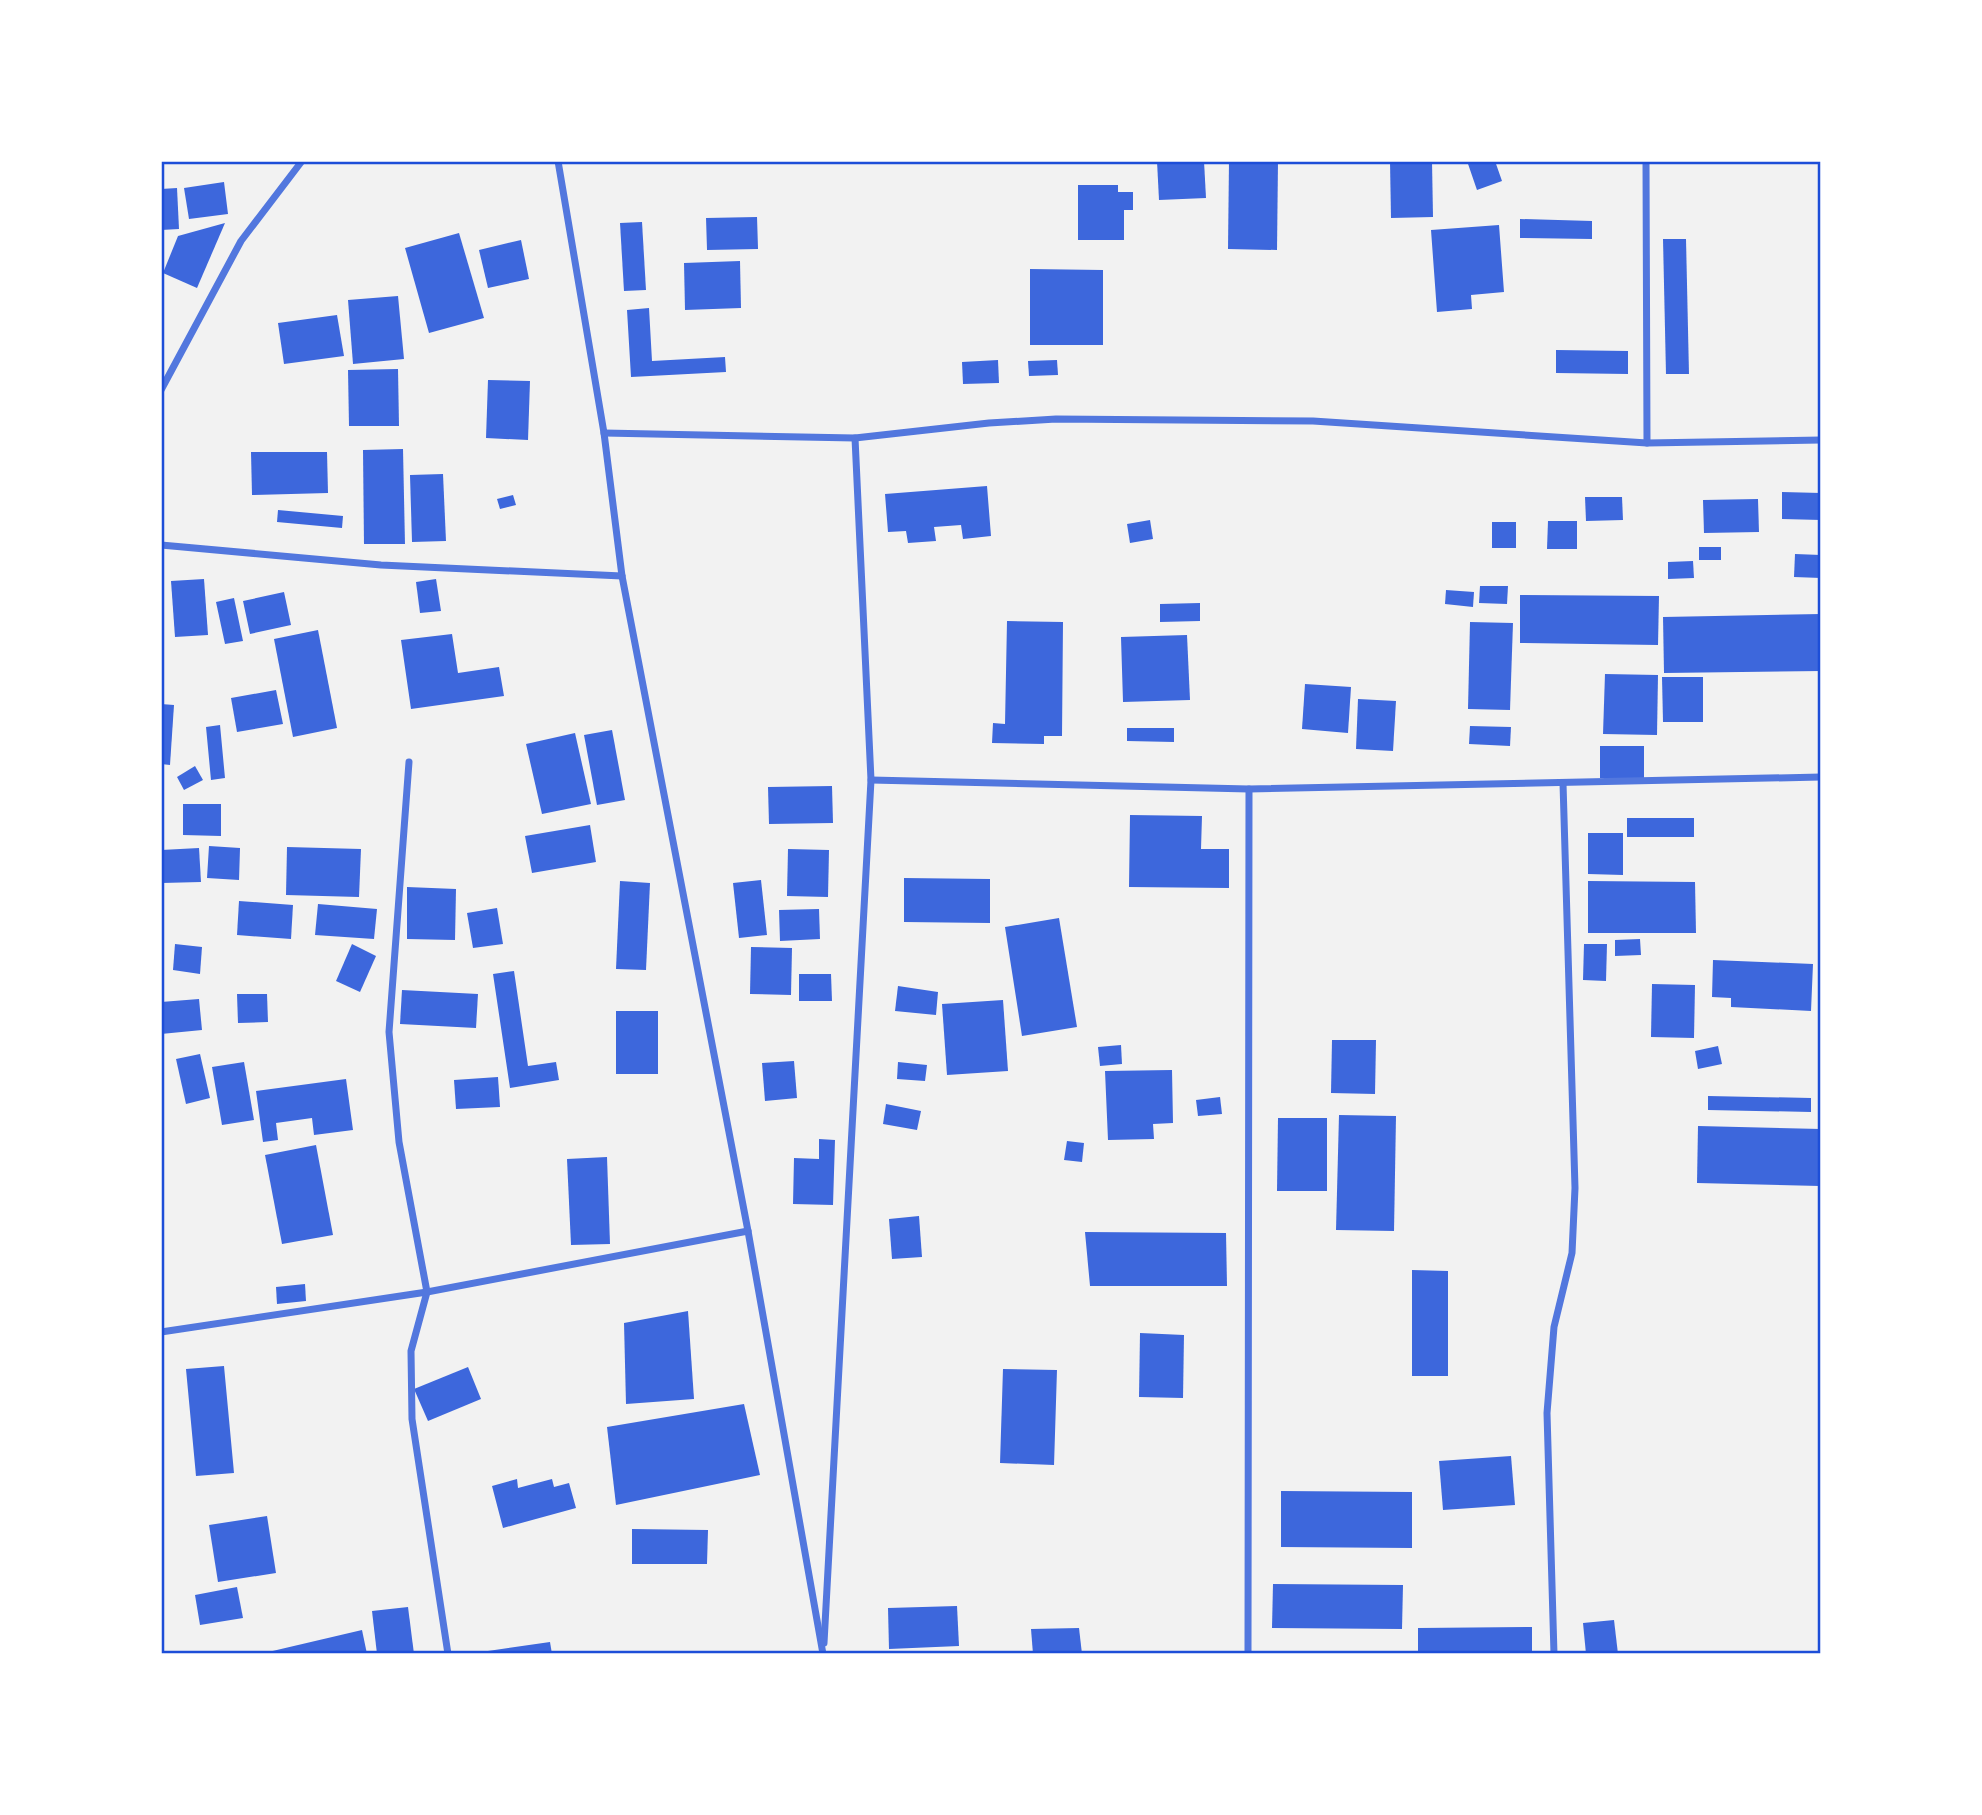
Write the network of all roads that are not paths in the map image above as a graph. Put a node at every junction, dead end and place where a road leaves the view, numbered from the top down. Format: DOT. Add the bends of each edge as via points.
graph roads {
  1 [pos="302,161"];
  2 [pos="558,161"];
  3 [pos="1646,161"];
  4 [pos="161,390"];
  5 [pos="604,432"];
  6 [pos="855,438"];
  7 [pos="1821,440"];
  8 [pos="1647,443"];
  9 [pos="161,545"];
  10 [pos="622,576"];
  11 [pos="409,762"];
  12 [pos="1821,777"];
  13 [pos="871,780"];
  14 [pos="1563,783"];
  15 [pos="1249,789"];
  16 [pos="748,1231"];
  17 [pos="427,1292"];
  18 [pos="161,1332"];
  19 [pos="448,1654"];
  20 [pos="823,1654"];
  21 [pos="1248,1654"];
  22 [pos="1554,1654"];
  1 -- 4 [label="street" via="241,241"];
  2 -- 5 [label="street"];
  3 -- 8 [label="street"];
  5 -- 6 [label="street"];
  5 -- 10 [label="street"];
  6 -- 8 [label="street" via="1056,419 1313,421"];
  6 -- 13 [label="street"];
  7 -- 8 [label="street"];
  9 -- 10 [label="street" via="381,565"];
  10 -- 16 [label="street"];
  11 -- 17 [label="street" via="390,1032 399,1142"];
  12 -- 14 [label="street"];
  13 -- 15 [label="street"];
  13 -- 20 [label="street"];
  14 -- 15 [label="street"];
  14 -- 22 [label="street" via="1575,1188 1573,1254 1554,1328 1547,1413"];
  15 -- 21 [label="street"];
  16 -- 17 [label="street"];
  16 -- 20 [label="street"];
  17 -- 18 [label="street"];
  17 -- 19 [label="street" via="411,1351 412,1419"];
}
